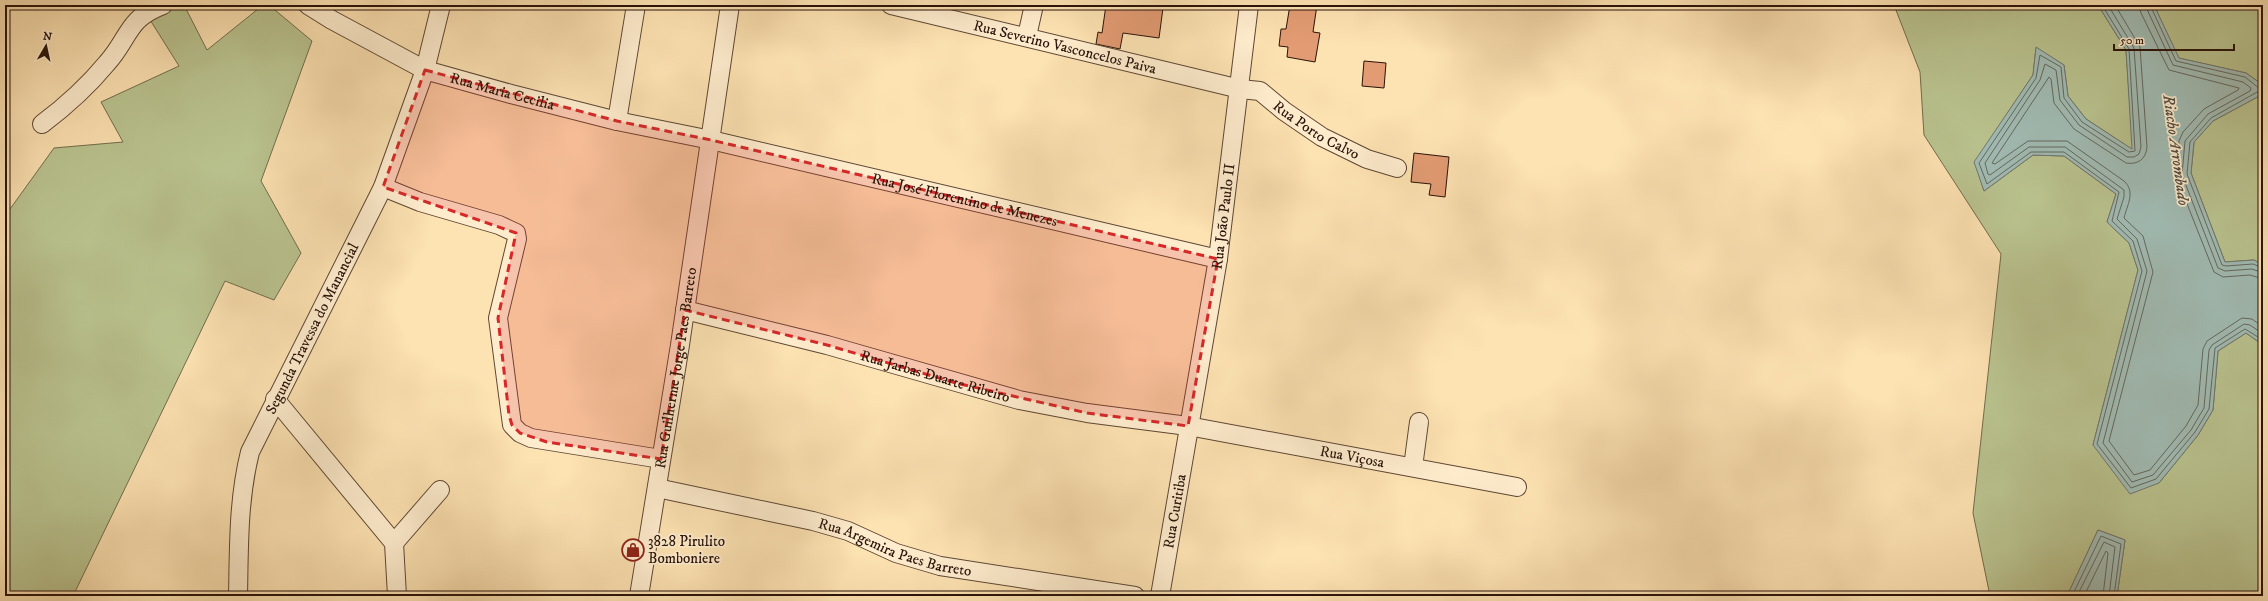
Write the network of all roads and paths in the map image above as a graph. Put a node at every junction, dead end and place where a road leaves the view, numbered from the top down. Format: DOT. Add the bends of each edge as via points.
graph roads {
  1 [pos="163,5"];
  2 [pos="308,5"];
  3 [pos="441,5"];
  4 [pos="636,5"];
  5 [pos="730,5"];
  6 [pos="891,5"];
  7 [pos="1034,5"];
  8 [pos="1249,5"];
  9 [pos="1027,36"];
  10 [pos="425,70"];
  11 [pos="1240,89"];
  12 [pos="617,121"];
  13 [pos="42,124"];
  14 [pos="710,140"];
  15 [pos="1397,168"];
  16 [pos="383,188"];
  17 [pos="1218,259"];
  18 [pos="685,310"];
  19 [pos="275,399"];
  20 [pos="1419,422"];
  21 [pos="1188,426"];
  22 [pos="661,458"];
  23 [pos="1413,468"];
  24 [pos="1517,487"];
  25 [pos="657,488"];
  26 [pos="440,490"];
  27 [pos="394,543"];
  28 [pos="238,596"];
  29 [pos="397,596"];
  30 [pos="639,596"];
  31 [pos="1135,596"];
  32 [pos="1160,596"];
  1 -- 13 [label="street" via="142,14 131,26 108,62 77,95"];
  2 -- 10 [label="street, Rua Maria Cecilia"];
  3 -- 10 [label="street, Segunda Travessa do Manancial"];
  4 -- 12 [label="street"];
  5 -- 14 [label="street, Rua Guilherme Jorge Paes Barreto"];
  6 -- 9 [label="street, Rua Severino Vasconcelos Paiva"];
  7 -- 9 [label="street"];
  8 -- 11 [label="street, Rua João Paulo II"];
  9 -- 11 [label="street, Rua Severino Vasconcelos Paiva"];
  10 -- 12 [label="street, Rua Maria Cecilia"];
  10 -- 16 [label="street, Segunda Travessa do Manancial"];
  11 -- 15 [label="street, Rua Porto Calvo" via="1260,91 1284,112 1322,137 1367,159"];
  11 -- 17 [label="street, Rua João Paulo II"];
  12 -- 14 [label="street, Rua Maria Cecilia"];
  14 -- 17 [label="street, Rua José Florentino de Menezes"];
  14 -- 18 [label="street, Rua Guilherme Jorge Paes Barreto"];
  16 -- 19 [label="street, Segunda Travessa do Manancial"];
  16 -- 22 [label="street" via="420,202 499,225 516,233 517,239 498,318 512,425 520,433 536,439"];
  17 -- 21 [label="street, Rua João Paulo II"];
  18 -- 21 [label="street, Rua Jarbas Duarte Ribeiro" via="827,345 1019,400 1087,413"];
  18 -- 22 [label="street, Rua Guilherme Jorge Paes Barreto"];
  19 -- 27 [label="street"];
  19 -- 28 [label="street, Segunda Travessa do Manancial" via="250,452 243,478"];
  20 -- 23 [label="street"];
  21 -- 23 [label="street, Rua Viçosa"];
  21 -- 32 [label="street, Rua Curitiba"];
  22 -- 25 [label="street, Rua Guilherme Jorge Paes Barreto"];
  23 -- 24 [label="street, Rua Viçosa"];
  25 -- 30 [label="street, Rua Guilherme Jorge Paes Barreto"];
  25 -- 31 [label="street, Rua Argemira Paes Barreto" via="813,521 848,531 896,553 940,566"];
  26 -- 27 [label="street"];
  27 -- 29 [label="street"];
}
